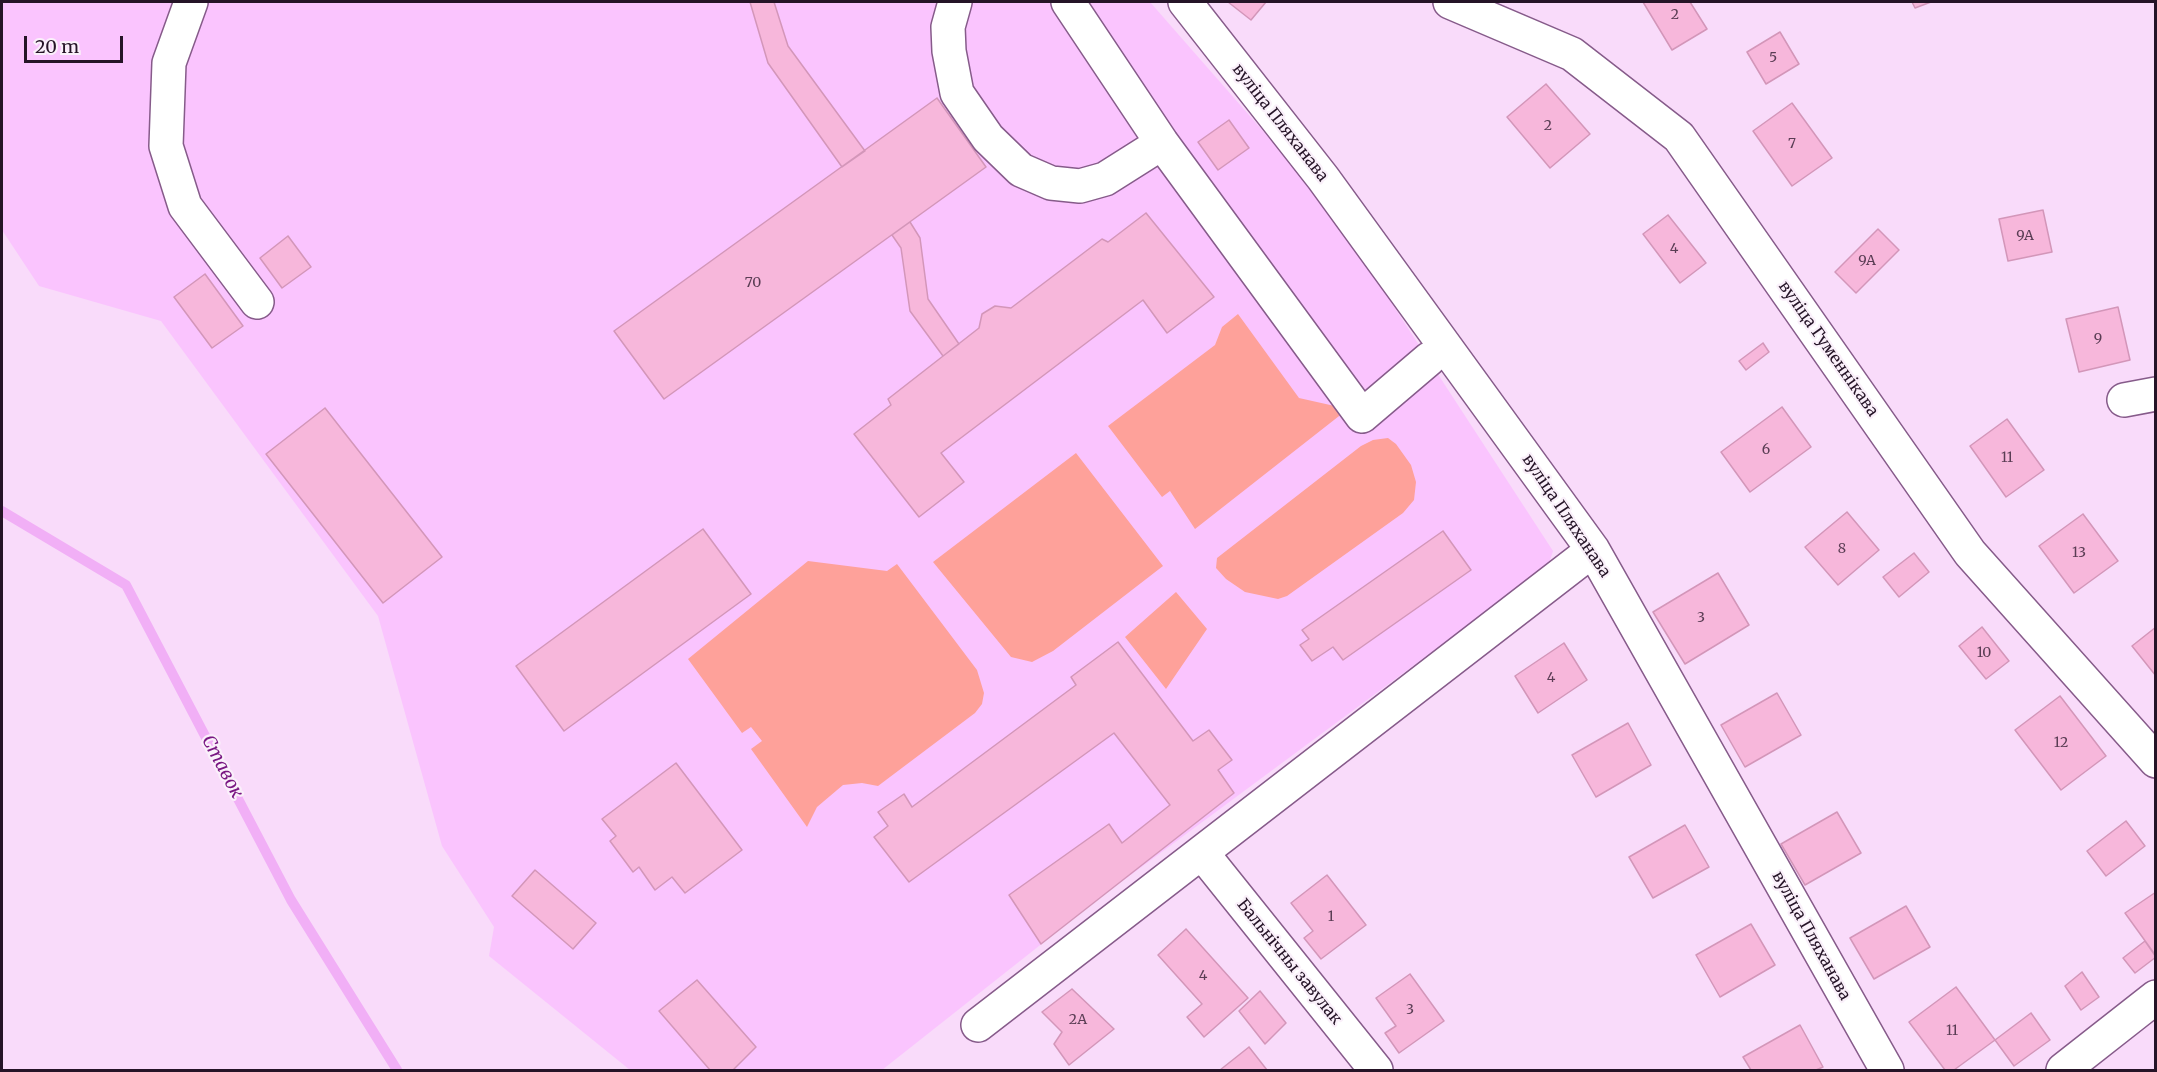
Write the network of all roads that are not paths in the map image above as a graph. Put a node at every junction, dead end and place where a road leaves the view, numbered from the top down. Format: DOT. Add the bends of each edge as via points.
graph roads {
  1 [pos="191,2"];
  2 [pos="955,2"];
  3 [pos="1068,2"];
  4 [pos="1185,2"];
  5 [pos="1450,2"];
  6 [pos="1500,8"];
  7 [pos="1162,143"];
  8 [pos="257,302"];
  9 [pos="1429,359"];
  10 [pos="1593,550"];
  11 [pos="2151,746"];
  12 [pos="1202,853"];
  13 [pos="2156,998"];
  14 [pos="978,1025"];
  15 [pos="1376,1071"];
  16 [pos="1887,1071"];
  17 [pos="2063,1071"];
  1 -- 8 [label="street" via="169,63 166,146 185,206"];
  2 -- 7 [label="street" via="948,27 957,93 988,138 1022,170 1051,183 1080,186 1105,179"];
  3 -- 7 [label="street"];
  4 -- 10 [label="street, вуліца Пляханава" via="1330,187"];
  5 -- 6 [label="street, вуліца Гуменнікава"];
  6 -- 11 [label="street, вуліца Гуменнікава" via="1572,54 1679,137 1970,553"];
  7 -- 9 [label="street" via="1362,416"];
  10 -- 12 [label="street"];
  10 -- 16 [label="street, вуліца Пляханава"];
  12 -- 14 [label="street"];
  12 -- 15 [label="street, Бальнічны завулак"];
  13 -- 17 [label="street"];
}
